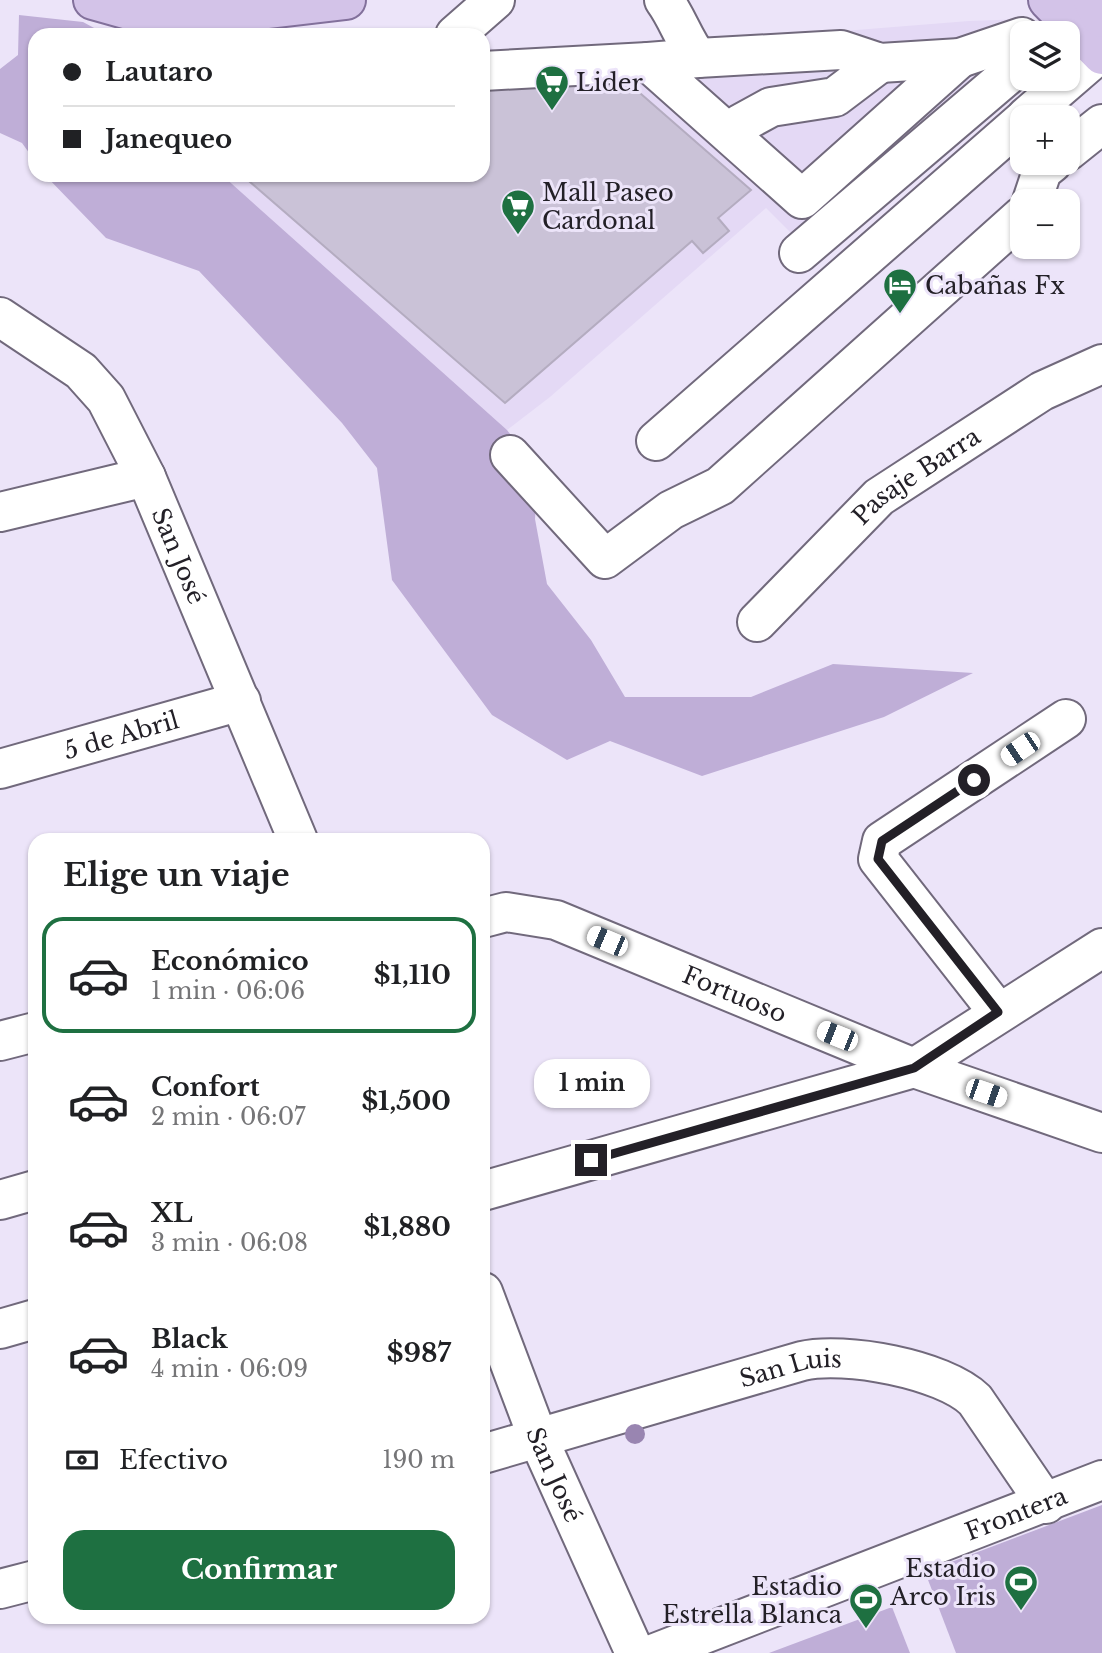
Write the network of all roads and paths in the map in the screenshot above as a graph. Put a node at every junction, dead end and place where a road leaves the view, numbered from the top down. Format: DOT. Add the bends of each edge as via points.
graph roads {
  1 [pos="346,0"];
  2 [pos="495,0"];
  3 [pos="664,0"];
  4 [pos="692,0"];
  5 [pos="116,11"];
  6 [pos="187,27"];
  7 [pos="463,28"];
  8 [pos="1010,41"];
  9 [pos="693,52"];
  10 [pos="960,58"];
  11 [pos="648,62"];
  12 [pos="880,63"];
  13 [pos="490,71"];
  14 [pos="1010,73"];
  15 [pos="740,124"];
  16 [pos="1102,124"];
  17 [pos="1010,131"];
  18 [pos="1080,141"];
  19 [pos="1010,227"];
  20 [pos="799,253"];
  21 [pos="0,317"];
  22 [pos="1102,364"];
  23 [pos="656,441"];
  24 [pos="510,455"];
  25 [pos="146,477"];
  26 [pos="0,512"];
  27 [pos="757,622"];
  28 [pos="241,701"];
  29 [pos="1066,719"];
  30 [pos="0,769"];
  31 [pos="296,833"];
  32 [pos="490,916"];
  33 [pos="1102,948"];
  34 [pos="998,1012"];
  35 [pos="28,1034"];
  36 [pos="0,1041"];
  37 [pos="914,1068"];
  38 [pos="1102,1133"];
  39 [pos="490,1189"];
  40 [pos="28,1192"];
  41 [pos="0,1200"];
  42 [pos="490,1311"];
  43 [pos="28,1321"];
  44 [pos="0,1329"];
  45 [pos="538,1438"];
  46 [pos="490,1452"];
  47 [pos="1102,1480"];
  48 [pos="1046,1504"];
  49 [pos="28,1582"];
  50 [pos="0,1589"];
  51 [pos="635,1653"];
  52 [pos="655,1653"];
  1 -- 6 [label="main road"];
  2 -- 7 [label="street"];
  3 -- 9 [label="street"];
  4 -- 9 [label="street" via="686,21"];
  5 -- 6 [label="main road"];
  8 -- 10 [label="street"];
  9 -- 11 [label="street"];
  9 -- 12 [label="street" via="841,50"];
  10 -- 11 [label="street" via="802,199"];
  10 -- 12 [label="street"];
  11 -- 13 [label="street"];
  12 -- 15 [label="street" via="835,97 771,107"];
  14 -- 20 [label="street"];
  16 -- 18 [label="street"];
  17 -- 23 [label="street"];
  19 -- 24 [label="street" via="720,486 671,510 605,559"];
  21 -- 25 [label="street, San José" via="82,371 106,399"];
  22 -- 27 [label="street, Pasaje Barra" via="1042,391 879,497"];
  25 -- 26 [label="street"];
  25 -- 28 [label="street, San José"];
  28 -- 30 [label="street, 5 de Abril"];
  28 -- 31 [label="street, San José"];
  29 -- 34 [label="street" via="882,841 878,859"];
  32 -- 37 [label="street, Fortuoso" via="506,912 556,920"];
  33 -- 34 [label="street"];
  34 -- 37 [label="street"];
  35 -- 36 [label="street"];
  37 -- 38 [label="street, Fortuoso"];
  37 -- 39 [label="street"];
  40 -- 41 [label="street"];
  42 -- 45 [label="street, San José"];
  43 -- 44 [label="street"];
  45 -- 46 [label="street, San Luis"];
  45 -- 48 [label="street, San Luis" via="802,1361 842,1359 936,1376 964,1390"];
  45 -- 51 [label="street, San José"];
  47 -- 48 [label="street, Frontera"];
  48 -- 52 [label="street, Frontera"];
  49 -- 50 [label="street"];
}
